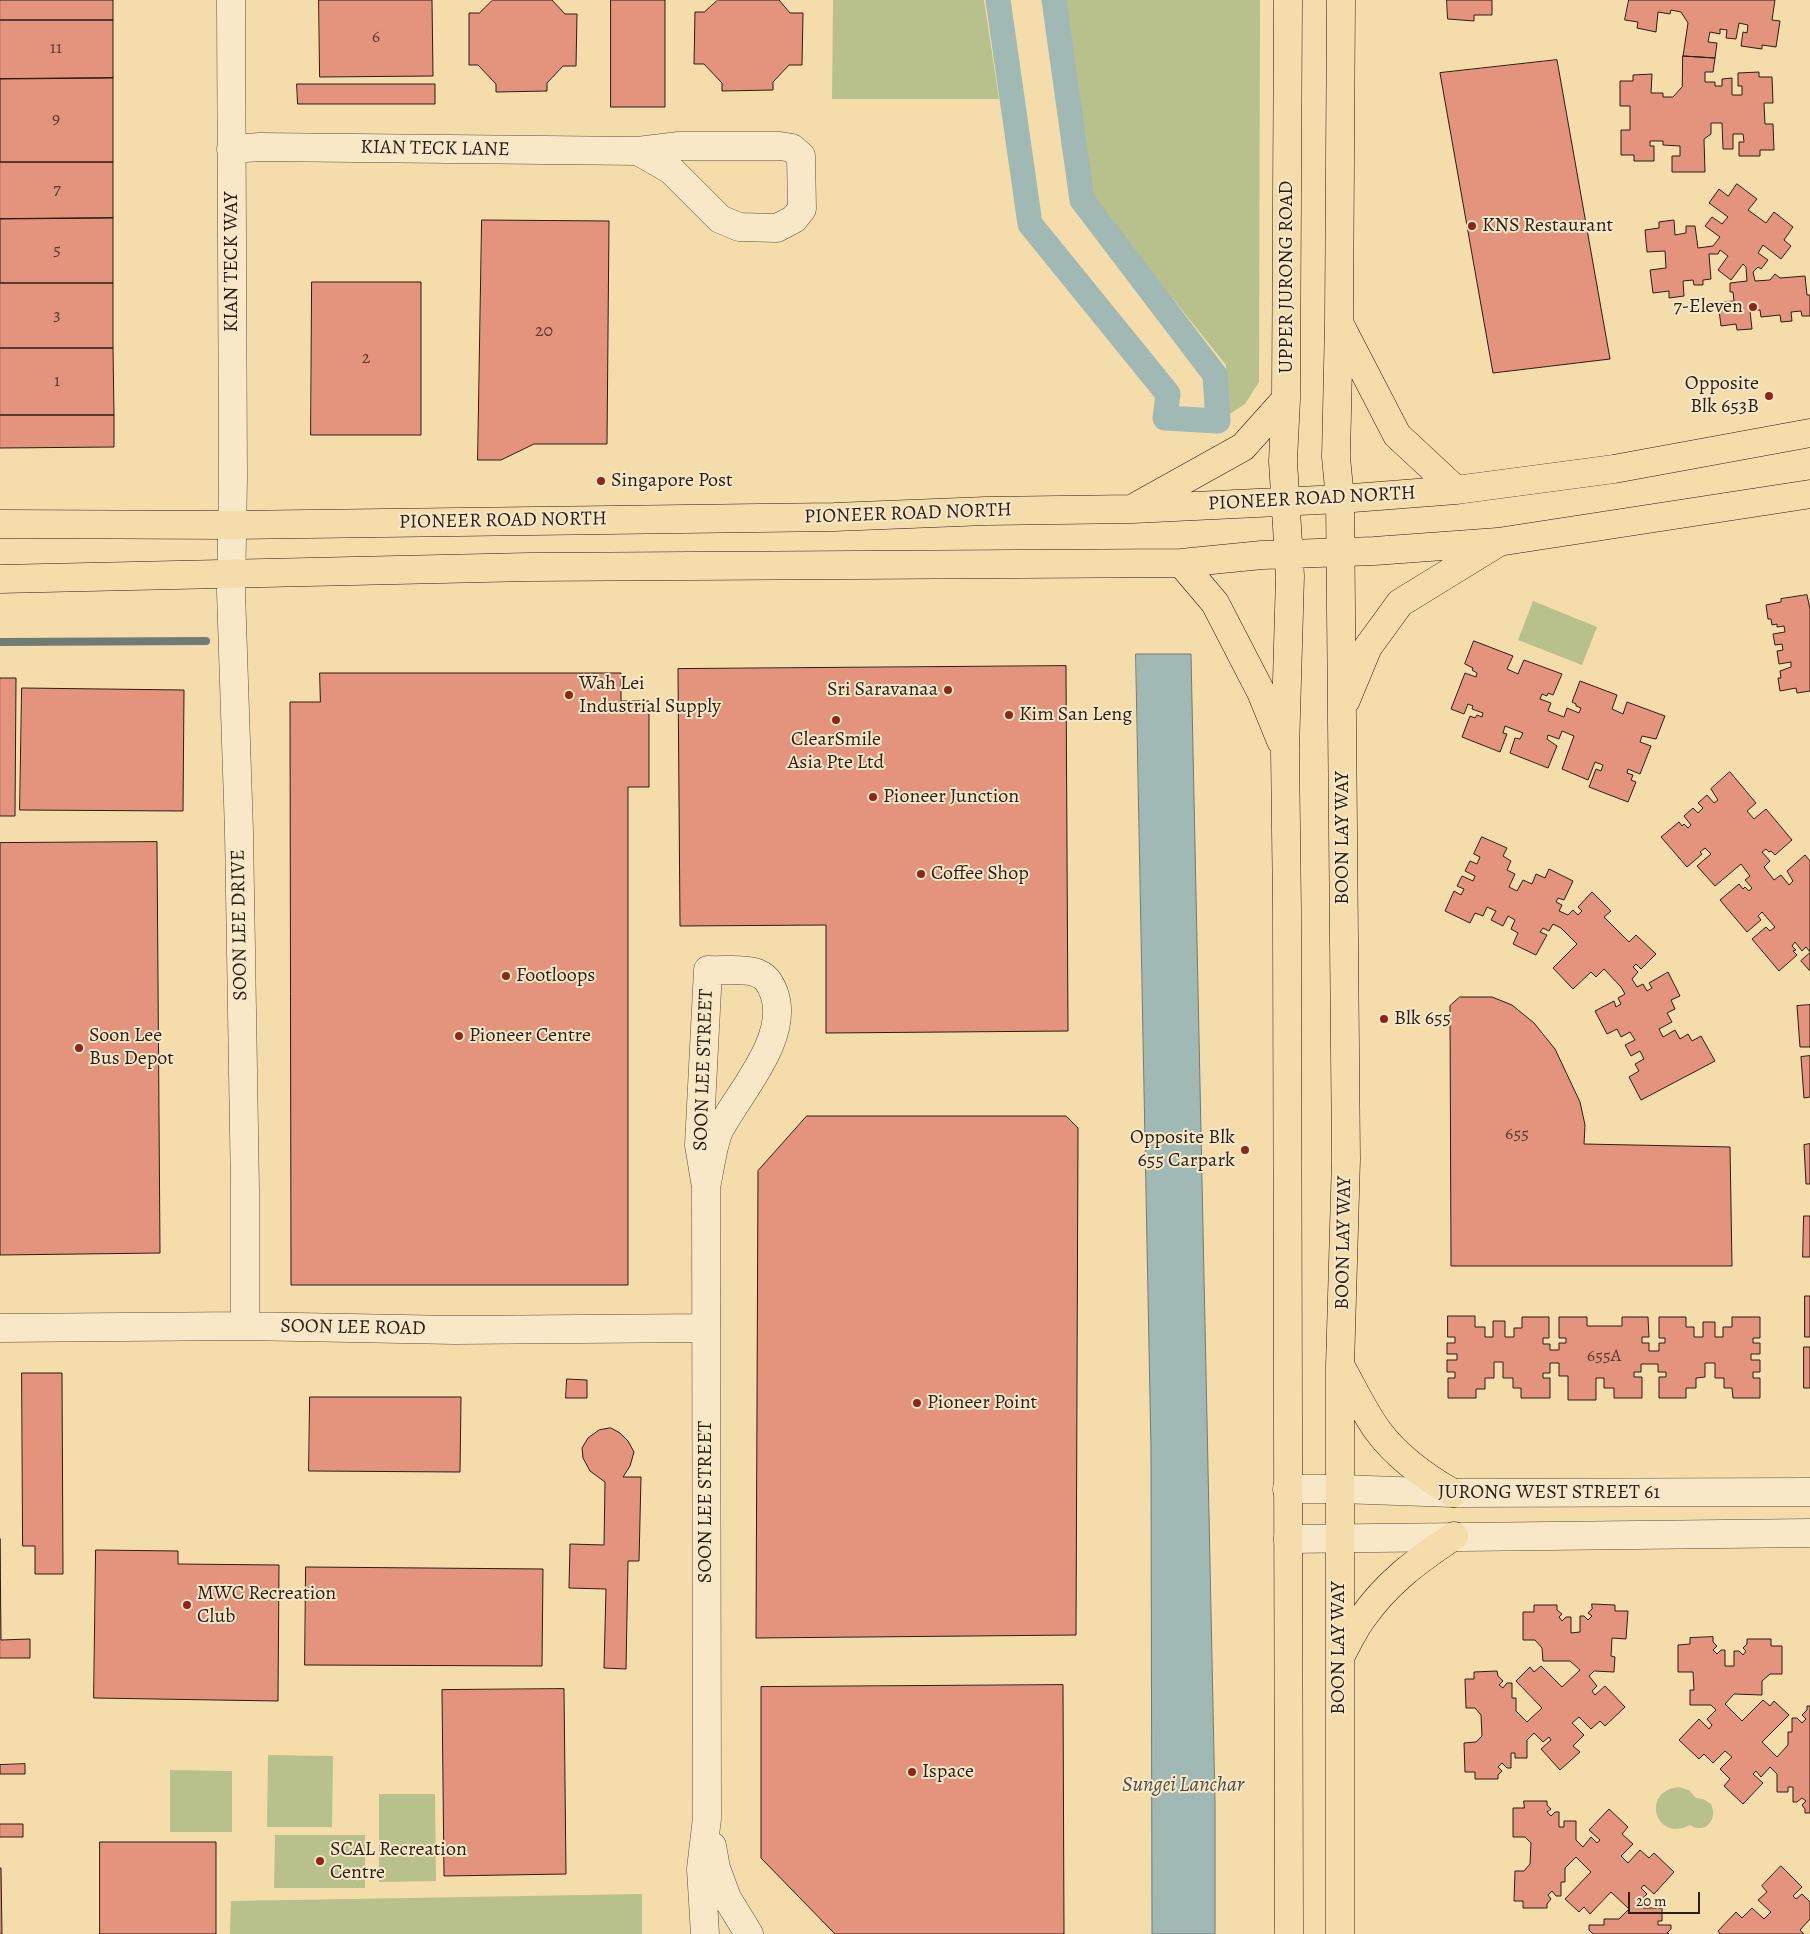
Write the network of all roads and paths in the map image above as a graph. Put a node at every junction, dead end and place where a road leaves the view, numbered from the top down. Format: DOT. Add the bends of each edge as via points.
graph roads {
  1 [pos="231,0"];
  2 [pos="1288,0"];
  3 [pos="1341,0"];
  4 [pos="232,149"];
  5 [pos="638,151"];
  6 [pos="1339,322"];
  7 [pos="1286,399"];
  8 [pos="1810,432"];
  9 [pos="1456,490"];
  10 [pos="1810,494"];
  11 [pos="1340,499"];
  12 [pos="1286,501"];
  13 [pos="1133,509"];
  14 [pos="0,524"];
  15 [pos="233,525"];
  16 [pos="1498,542"];
  17 [pos="1340,552"];
  18 [pos="1289,554"];
  19 [pos="1181,563"];
  20 [pos="232,575"];
  21 [pos="0,578"];
  22 [pos="1342,708"];
  23 [pos="1285,750"];
  24 [pos="706,1187"];
  25 [pos="245,1326"];
  26 [pos="0,1328"];
  27 [pos="706,1328"];
  28 [pos="1340,1366"];
  29 [pos="1287,1489"];
  30 [pos="1340,1489"];
  31 [pos="1810,1492"];
  32 [pos="1453,1494"];
  33 [pos="1810,1533"];
  34 [pos="1454,1536"];
  35 [pos="1288,1539"];
  36 [pos="1340,1539"];
  37 [pos="1339,1658"];
  38 [pos="707,1818"];
  39 [pos="705,1934"];
  40 [pos="749,1934"];
  41 [pos="1289,1934"];
  42 [pos="1340,1934"];
  1 -- 4 [label="street, KIAN TECK WAY"];
  2 -- 7 [label="main road, UPPER JURONG ROAD"];
  3 -- 6 [label="main road"];
  4 -- 5 [label="street, KIAN TECK LANE"];
  4 -- 15 [label="street, KIAN TECK WAY"];
  5 -- 5 [label="street, KIAN TECK LANE" via="679,146 792,148 800,156 802,208 794,219 777,228 739,227 720,219 671,170"];
  6 -- 9 [label="main road" via="1397,435"];
  6 -- 11 [label="main road" via="1336,458"];
  7 -- 12 [label="main road, UPPER JURONG ROAD"];
  7 -- 13 [label="main road" via="1243,447"];
  8 -- 9 [label="main road, PIONEER ROAD NORTH" via="1614,469"];
  9 -- 11 [label="main road, PIONEER ROAD NORTH"];
  10 -- 16 [label="main road"];
  11 -- 12 [label="main road, PIONEER ROAD NORTH"];
  11 -- 17 [label="main road"];
  12 -- 13 [label="main road, PIONEER ROAD NORTH"];
  12 -- 18 [label="main road, UPPER JURONG ROAD"];
  13 -- 15 [label="main road, PIONEER ROAD NORTH" via="834,517"];
  14 -- 15 [label="main road, PIONEER ROAD NORTH"];
  15 -- 20 [label="street, SOON LEE DRIVE"];
  16 -- 17 [label="main road"];
  16 -- 22 [label="main road" via="1400,604 1368,647"];
  17 -- 18 [label="main road"];
  17 -- 22 [label="main road, BOON LAY WAY"];
  18 -- 19 [label="main road"];
  18 -- 23 [label="main road"];
  19 -- 20 [label="main road" via="529,567"];
  19 -- 23 [label="main road" via="1215,604 1261,692"];
  20 -- 21 [label="main road"];
  20 -- 25 [label="street, SOON LEE DRIVE"];
  22 -- 28 [label="main road, BOON LAY WAY" via="1346,1159"];
  23 -- 29 [label="main road"];
  24 -- 24 [label="street, SOON LEE STREET" via="699,1145 708,970 753,972 765,977 777,1002 774,1032 766,1053 719,1129"];
  24 -- 27 [label="street, SOON LEE STREET"];
  25 -- 26 [label="street, SOON LEE ROAD"];
  25 -- 27 [label="street, SOON LEE ROAD" via="454,1330"];
  27 -- 38 [label="street, SOON LEE STREET"];
  28 -- 30 [label="main road, BOON LAY WAY"];
  28 -- 32 [label="main road" via="1378,1431 1396,1452 1423,1476"];
  29 -- 30 [label="street, JURONG WEST STREET 61"];
  29 -- 35 [label="main road"];
  30 -- 32 [label="street, JURONG WEST STREET 61"];
  30 -- 36 [label="main road, BOON LAY WAY"];
  31 -- 32 [label="street, JURONG WEST STREET 61"];
  33 -- 34 [label="street, JURONG WEST STREET 61"];
  34 -- 36 [label="street, JURONG WEST STREET 61"];
  34 -- 37 [label="main road" via="1417,1560 1390,1583 1361,1620"];
  35 -- 36 [label="street, JURONG WEST STREET 61"];
  35 -- 41 [label="main road"];
  36 -- 37 [label="main road, BOON LAY WAY"];
  37 -- 42 [label="main road, BOON LAY WAY"];
  38 -- 39 [label="street, SOON LEE STREET" via="701,1869"];
  38 -- 40 [label="street, SOON LEE STREET" via="716,1868 726,1898"];
}
